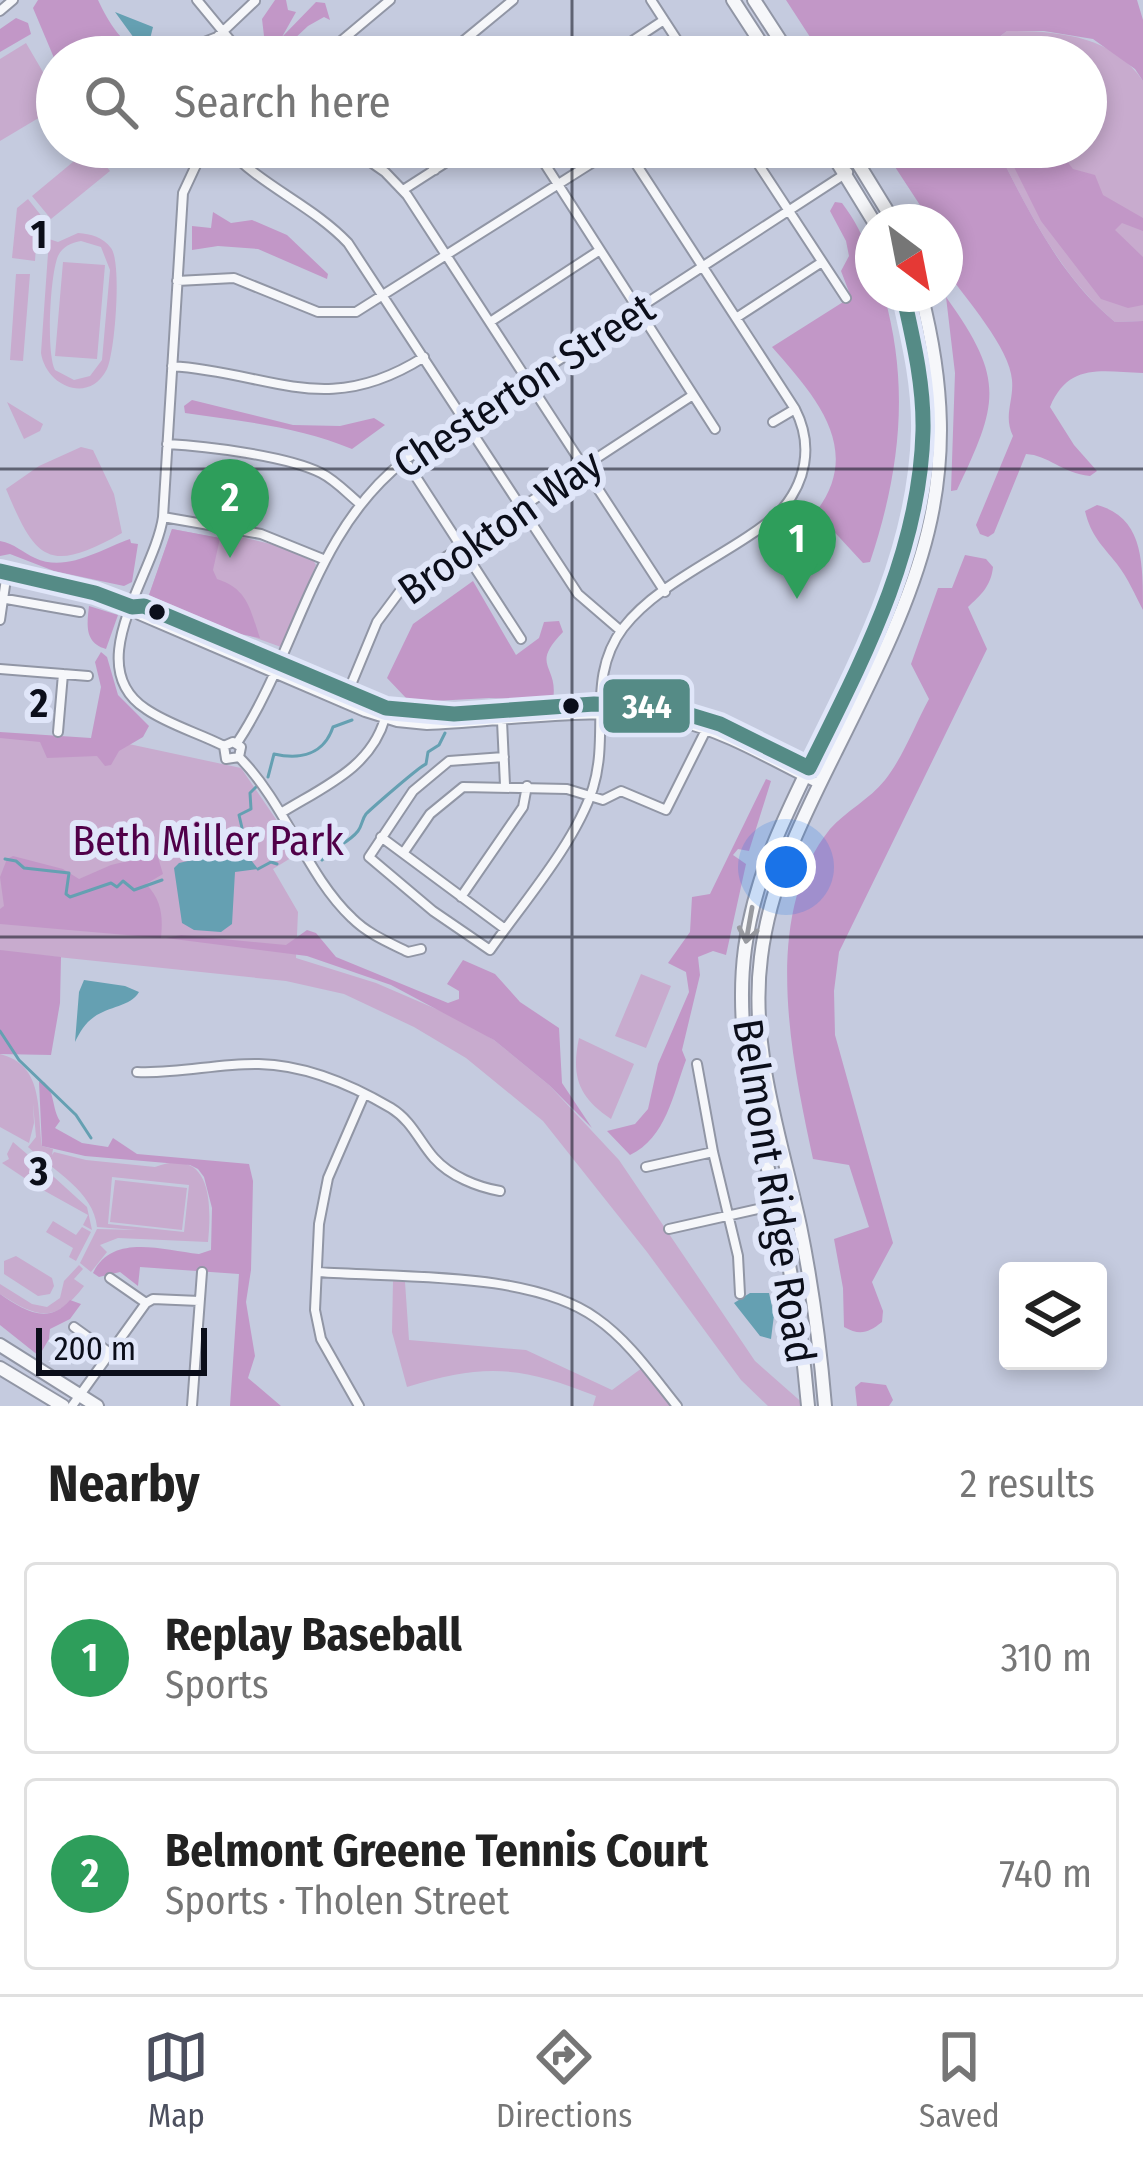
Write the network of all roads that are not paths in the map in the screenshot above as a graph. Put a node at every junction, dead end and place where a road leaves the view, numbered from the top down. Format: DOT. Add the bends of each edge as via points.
graph roads {
  1 [pos="13,0"];
  2 [pos="197,0"];
  3 [pos="391,0"];
  4 [pos="513,0"];
  5 [pos="651,0"];
  6 [pos="733,0"];
  7 [pos="754,0"];
  8 [pos="255,1"];
  9 [pos="0,11"];
  10 [pos="664,20"];
  11 [pos="223,33"];
  12 [pos="348,35"];
  13 [pos="216,36"];
  14 [pos="226,36"];
  15 [pos="469,36"];
  16 [pos="640,36"];
  17 [pos="674,36"];
  18 [pos="756,36"];
  19 [pos="777,36"];
  20 [pos="195,168"];
  21 [pos="247,168"];
  22 [pos="375,168"];
  23 [pos="438,168"];
  24 [pos="548,168"];
  25 [pos="587,168"];
  26 [pos="636,168"];
  27 [pos="761,168"];
  28 [pos="841,168"];
  29 [pos="855,168"];
  30 [pos="862,168"];
  31 [pos="435,170"];
  32 [pos="845,174"];
  33 [pos="559,185"];
  34 [pos="403,190"];
  35 [pos="863,204"];
  36 [pos="883,204"];
  37 [pos="790,211"];
  38 [pos="600,250"];
  39 [pos="448,257"];
  40 [pos="822,262"];
  41 [pos="704,267"];
  42 [pos="176,281"];
  43 [pos="385,297"];
  44 [pos="846,298"];
  45 [pos="638,310"];
  46 [pos="906,312"];
  47 [pos="925,312"];
  48 [pos="736,318"];
  49 [pos="490,322"];
  50 [pos="424,357"];
  51 [pos="172,366"];
  52 [pos="528,380"];
  53 [pos="693,395"];
  54 [pos="795,410"];
  55 [pos="466,421"];
  56 [pos="773,422"];
  57 [pos="715,429"];
  58 [pos="167,444"];
  59 [pos="405,460"];
  60 [pos="584,466"];
  61 [pos="359,503"];
  62 [pos="521,507"];
  63 [pos="163,517"];
  64 [pos="460,546"];
  65 [pos="323,560"];
  66 [pos="3,572"];
  67 [pos="665,592"];
  68 [pos="1,598"];
  69 [pos="133,604"];
  70 [pos="80,612"];
  71 [pos="0,620"];
  72 [pos="621,632"];
  73 [pos="521,639"];
  74 [pos="276,668"];
  75 [pos="0,669"];
  76 [pos="63,674"];
  77 [pos="88,676"];
  78 [pos="347,692"];
  79 [pos="600,711"];
  80 [pos="385,718"];
  81 [pos="502,722"];
  82 [pos="706,730"];
  83 [pos="58,732"];
  84 [pos="237,743"];
  85 [pos="224,746"];
  86 [pos="239,757"];
  87 [pos="504,758"];
  88 [pos="807,772"];
  89 [pos="821,780"];
  90 [pos="505,785"];
  91 [pos="527,786"];
  92 [pos="590,796"];
  93 [pos="281,813"];
  94 [pos="381,837"];
  95 [pos="404,852"];
  96 [pos="461,897"];
  97 [pos="505,929"];
  98 [pos="421,949"];
  99 [pos="697,1064"];
  100 [pos="137,1072"];
  101 [pos="364,1095"];
  102 [pos="713,1152"];
  103 [pos="646,1167"];
  104 [pos="500,1191"];
  105 [pos="794,1201"];
  106 [pos="777,1205"];
  107 [pos="727,1215"];
  108 [pos="669,1229"];
  109 [pos="202,1272"];
  110 [pos="318,1272"];
  111 [pos="110,1278"];
  112 [pos="740,1294"];
  113 [pos="199,1301"];
  114 [pos="146,1303"];
  115 [pos="74,1327"];
  116 [pos="0,1345"];
  117 [pos="110,1353"];
  118 [pos="0,1368"];
  119 [pos="72,1402"];
  120 [pos="97,1406"];
  121 [pos="192,1406"];
  122 [pos="358,1406"];
  123 [pos="676,1406"];
  124 [pos="808,1406"];
  125 [pos="825,1406"];
  1 -- 9 [label="street"];
  2 -- 11 [label="street"];
  3 -- 12 [label="street"];
  4 -- 15 [label="street"];
  5 -- 10 [label="street"];
  6 -- 18 [label="main road"];
  7 -- 19 [label="main road"];
  8 -- 11 [label="street"];
  10 -- 16 [label="street"];
  10 -- 17 [label="street"];
  11 -- 13 [label="street"];
  11 -- 14 [label="street"];
  20 -- 42 [label="street" via="183,193"];
  21 -- 43 [label="street" via="338,232"];
  22 -- 34 [label="street"];
  23 -- 31 [label="street"];
  24 -- 33 [label="street"];
  25 -- 33 [label="street"];
  26 -- 41 [label="street"];
  27 -- 37 [label="street"];
  28 -- 32 [label="main road"];
  29 -- 32 [label="street, Chesterton Street"];
  30 -- 36 [label="main road"];
  31 -- 34 [label="street"];
  32 -- 35 [label="main road"];
  32 -- 37 [label="street, Chesterton Street"];
  33 -- 38 [label="street"];
  33 -- 39 [label="street"];
  34 -- 39 [label="street"];
  37 -- 40 [label="street"];
  37 -- 41 [label="street, Chesterton Street"];
  38 -- 45 [label="street"];
  38 -- 49 [label="street"];
  39 -- 43 [label="street"];
  39 -- 49 [label="street"];
  40 -- 44 [label="street"];
  40 -- 48 [label="street"];
  41 -- 45 [label="street, Chesterton Street"];
  41 -- 48 [label="street"];
  42 -- 43 [label="street" via="243,280 327,314 356,312"];
  42 -- 51 [label="street"];
  43 -- 50 [label="street"];
  45 -- 52 [label="street, Chesterton Street"];
  45 -- 53 [label="street"];
  46 -- 88 [label="main road, Belmont Ridge Road" via="922,408 915,520 890,601"];
  47 -- 89 [label="main road, Belmont Ridge Road" via="939,406 932,523 898,628"];
  48 -- 54 [label="street"];
  49 -- 52 [label="street"];
  50 -- 51 [label="street" via="377,382 337,391"];
  50 -- 55 [label="street"];
  51 -- 58 [label="street"];
  52 -- 55 [label="street, Chesterton Street"];
  52 -- 60 [label="street"];
  53 -- 57 [label="street"];
  53 -- 60 [label="street, Brookton Way"];
  54 -- 56 [label="street"];
  54 -- 67 [label="street" via="806,458 792,498"];
  55 -- 59 [label="street, Chesterton Street"];
  55 -- 62 [label="street"];
  58 -- 61 [label="street" via="311,469"];
  58 -- 63 [label="street"];
  59 -- 61 [label="street, Chesterton Street"];
  59 -- 64 [label="street"];
  60 -- 62 [label="street, Brookton Way"];
  60 -- 67 [label="street"];
  61 -- 65 [label="street, Chesterton Street"];
  62 -- 64 [label="street, Brookton Way"];
  62 -- 72 [label="street" via="578,594"];
  63 -- 65 [label="street" via="261,534"];
  63 -- 69 [label="street"];
  64 -- 73 [label="street"];
  64 -- 78 [label="street, Brookton Way" via="392,599"];
  65 -- 74 [label="street, Chesterton Street"];
  66 -- 68 [label="street"];
  66 -- 69 [label="street"];
  67 -- 72 [label="street"];
  68 -- 70 [label="street"];
  68 -- 71 [label="street"];
  69 -- 74 [label="street" via="139,615"];
  69 -- 85 [label="street" via="117,653 127,690 148,711"];
  72 -- 79 [label="street" via="603,666"];
  74 -- 78 [label="street"];
  74 -- 80 [label="street"];
  74 -- 84 [label="street, Chesterton Street"];
  75 -- 76 [label="street"];
  76 -- 77 [label="street"];
  76 -- 83 [label="street"];
  78 -- 79 [label="street" via="413,713"];
  79 -- 81 [label="street"];
  79 -- 82 [label="street"];
  79 -- 88 [label="street" via="641,705 689,713"];
  79 -- 92 [label="street"];
  80 -- 81 [label="street"];
  80 -- 93 [label="street" via="366,758"];
  81 -- 87 [label="street"];
  82 -- 88 [label="street"];
  82 -- 92 [label="street" via="666,810 621,791 603,800"];
  84 -- 85 [label="street"];
  84 -- 86 [label="street"];
  85 -- 86 [label="street" via="226,759"];
  86 -- 93 [label="street"];
  87 -- 90 [label="street"];
  87 -- 94 [label="street" via="448,761 413,791"];
  88 -- 89 [label="street"];
  88 -- 106 [label="main road, Belmont Ridge Road, one-way" via="755,893 742,978 750,1083"];
  89 -- 105 [label="main road, Belmont Ridge Road" via="778,878 759,980 763,1063"];
  90 -- 91 [label="street"];
  90 -- 95 [label="street" via="453,792"];
  91 -- 92 [label="street"];
  91 -- 96 [label="street" via="524,807"];
  92 -- 97 [label="street"];
  93 -- 98 [label="street" via="346,914 408,952"];
  94 -- 95 [label="street"];
  94 -- 97 [label="street" via="372,861 433,911 490,950"];
  95 -- 96 [label="street"];
  96 -- 97 [label="street"];
  99 -- 102 [label="street"];
  100 -- 101 [label="street" via="277,1065"];
  101 -- 104 [label="street" via="402,1116 441,1164"];
  101 -- 110 [label="street" via="328,1178"];
  102 -- 103 [label="street"];
  102 -- 107 [label="street"];
  105 -- 106 [label="street"];
  105 -- 125 [label="main road, Belmont Ridge Road"];
  106 -- 107 [label="street"];
  106 -- 124 [label="main road, Belmont Ridge Road"];
  107 -- 108 [label="street"];
  107 -- 112 [label="street"];
  109 -- 113 [label="street"];
  110 -- 122 [label="street" via="317,1326"];
  110 -- 123 [label="street" via="507,1285 557,1297 622,1338"];
  111 -- 114 [label="street"];
  113 -- 114 [label="street"];
  113 -- 121 [label="street"];
  114 -- 117 [label="street"];
  115 -- 117 [label="street"];
  116 -- 119 [label="main road"];
  117 -- 119 [label="street"];
  118 -- 119 [label="main road"];
  119 -- 120 [label="main road"];
}
